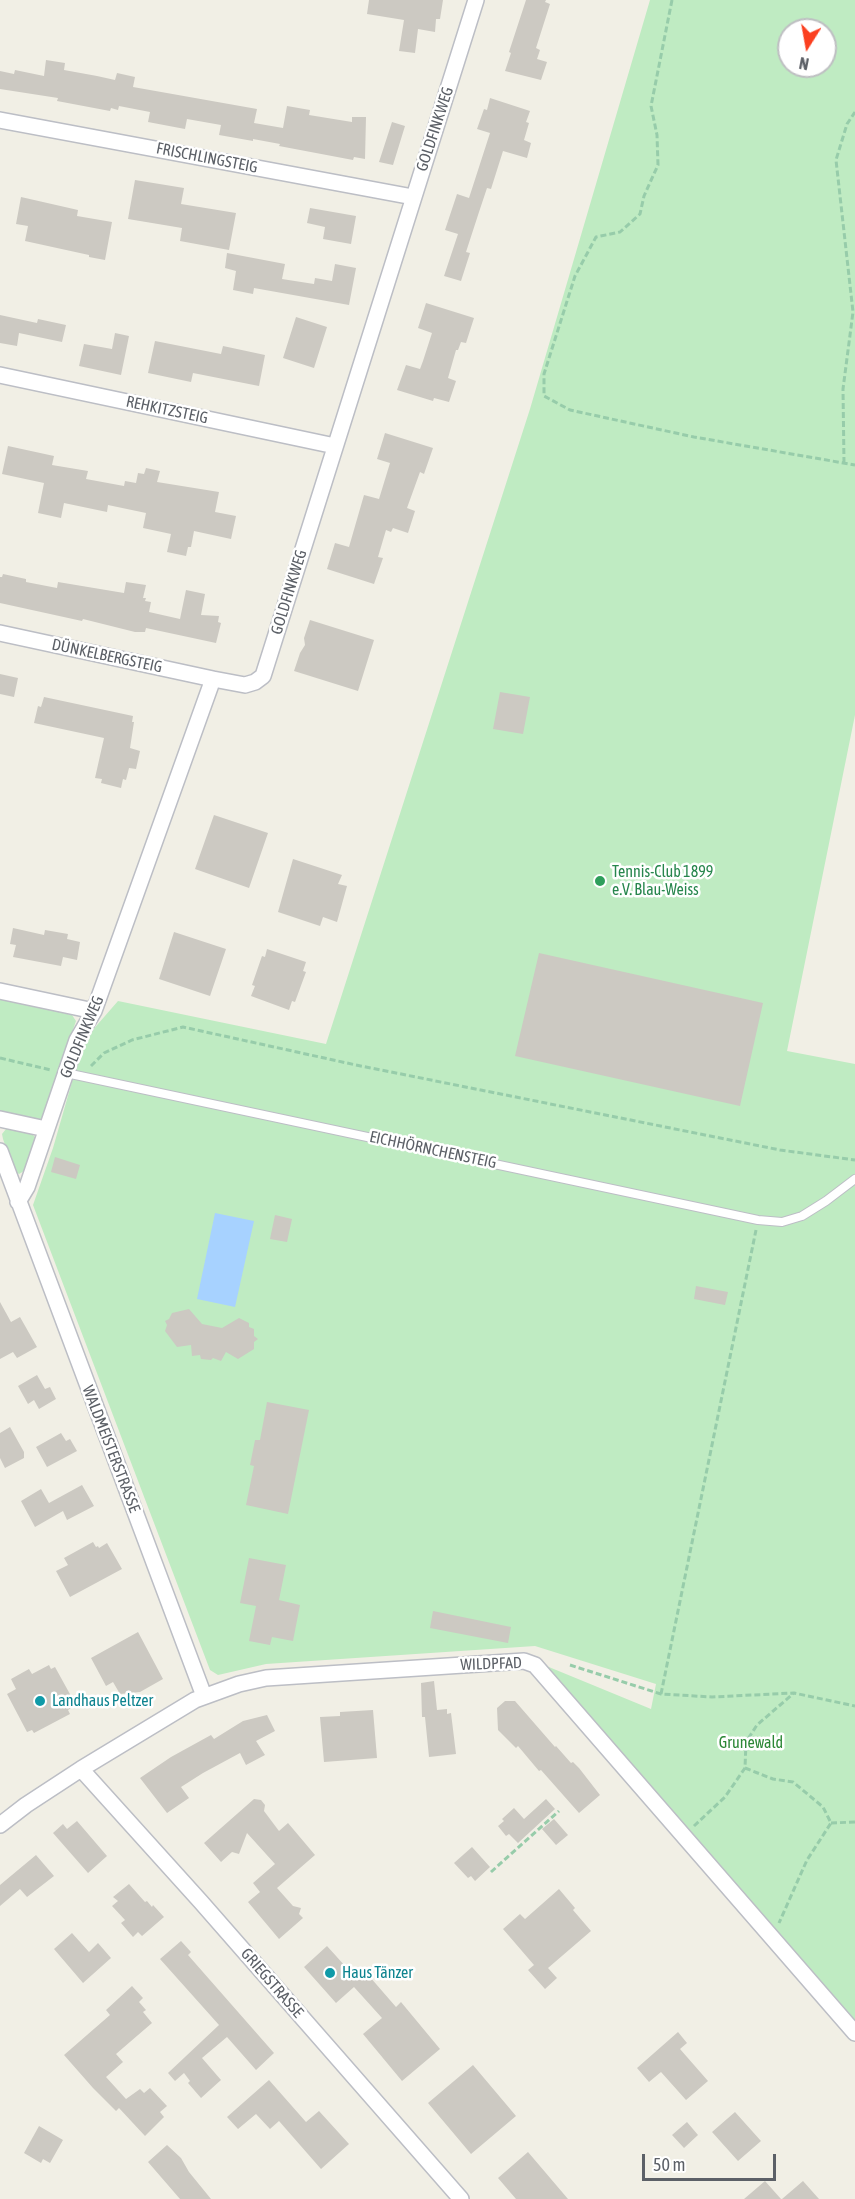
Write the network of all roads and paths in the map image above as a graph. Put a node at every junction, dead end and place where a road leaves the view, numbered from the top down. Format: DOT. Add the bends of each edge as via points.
graph roads {
  1 [pos="476,0"];
  2 [pos="672,0"];
  3 [pos="855,112"];
  4 [pos="0,120"];
  5 [pos="413,197"];
  6 [pos="0,375"];
  7 [pos="334,446"];
  8 [pos="844,463"];
  9 [pos="855,465"];
  10 [pos="0,633"];
  11 [pos="213,679"];
  12 [pos="0,991"];
  13 [pos="94,1011"];
  14 [pos="0,1058"];
  15 [pos="66,1073"];
  16 [pos="83,1075"];
  17 [pos="0,1119"];
  18 [pos="46,1129"];
  19 [pos="0,1151"];
  20 [pos="855,1160"];
  21 [pos="855,1179"];
  22 [pos="18,1202"];
  23 [pos="758,1220"];
  24 [pos="570,1665"];
  25 [pos="794,1693"];
  26 [pos="661,1694"];
  27 [pos="204,1696"];
  28 [pos="855,1706"];
  29 [pos="745,1768"];
  30 [pos="81,1769"];
  31 [pos="559,1811"];
  32 [pos="855,1822"];
  33 [pos="831,1823"];
  34 [pos="0,1826"];
  35 [pos="684,1836"];
  36 [pos="491,1872"];
  37 [pos="769,1932"];
  38 [pos="855,2033"];
  39 [pos="461,2199"];
  1 -- 5 [label="street, GOLDFINKWEG"];
  2 -- 8 [label="path" via="651,106 658,165 640,214 620,232 596,237 575,276 544,374 544,396 570,410 694,438"];
  3 -- 8 [label="path" via="847,124 836,160 853,312 843,389"];
  4 -- 5 [label="street, FRISCHLINGSTEIG"];
  5 -- 7 [label="street, GOLDFINKWEG"];
  6 -- 7 [label="street, REHKITZSTEIG"];
  7 -- 11 [label="street, GOLDFINKWEG" via="263,676 244,685"];
  8 -- 9 [label="path"];
  10 -- 11 [label="street, DÜNKELBERGSTEIG"];
  11 -- 13 [label="street, GOLDFINKWEG"];
  12 -- 13 [label="street"];
  13 -- 15 [label="street, GOLDFINKWEG" via="77,1040"];
  14 -- 15 [label="path"];
  15 -- 16 [label="lane, EICHHÖRNCHENSTEIG"];
  15 -- 18 [label="street, GOLDFINKWEG"];
  16 -- 20 [label="path" via="104,1053 132,1040 183,1027 780,1150"];
  16 -- 23 [label="lane, EICHHÖRNCHENSTEIG"];
  17 -- 18 [label="street"];
  18 -- 22 [label="street" via="27,1187"];
  19 -- 22 [label="street, WALDMEISTERSTRASSE"];
  21 -- 23 [label="lane, EICHHÖRNCHENSTEIG" via="802,1216 782,1222"];
  22 -- 27 [label="street, WALDMEISTERSTRASSE"];
  23 -- 26 [label="path"];
  24 -- 26 [label="path"];
  25 -- 26 [label="path" via="712,1697"];
  25 -- 28 [label="path"];
  25 -- 29 [label="path" via="757,1725 746,1742"];
  27 -- 30 [label="street, WILDPFAD"];
  27 -- 35 [label="street, WILDPFAD" via="266,1678 524,1661 535,1665"];
  29 -- 33 [label="path" via="793,1782 823,1807"];
  29 -- 35 [label="path" via="724,1797"];
  30 -- 34 [label="street, WILDPFAD"];
  30 -- 39 [label="street, GRIEGSTRASSE"];
  31 -- 36 [label="path"];
  32 -- 33 [label="path"];
  33 -- 37 [label="path" via="807,1860 781,1920"];
  35 -- 37 [label="street, WILDPFAD"];
  37 -- 38 [label="street, WILDPFAD"];
}
